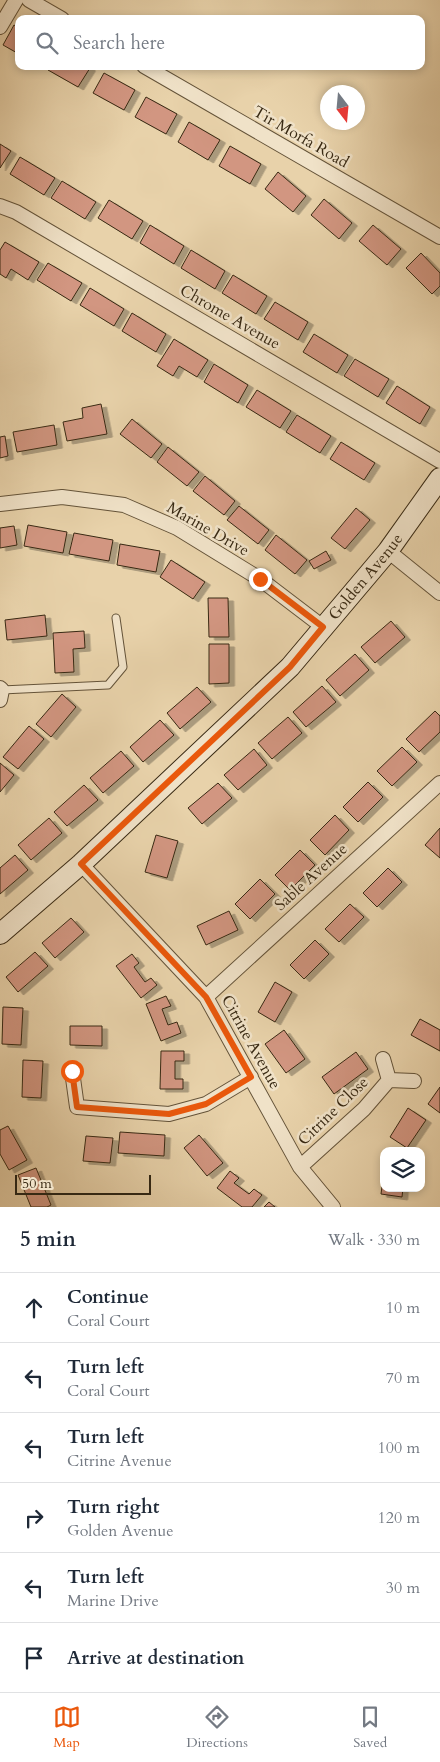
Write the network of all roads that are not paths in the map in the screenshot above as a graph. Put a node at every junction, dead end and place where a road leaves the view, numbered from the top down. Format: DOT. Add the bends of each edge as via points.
graph roads {
  1 [pos="16,0"];
  2 [pos="29,0"];
  3 [pos="55,15"];
  4 [pos="0,27"];
  5 [pos="151,70"];
  6 [pos="0,206"];
  7 [pos="440,237"];
  8 [pos="440,461"];
  9 [pos="440,478"];
  10 [pos="0,504"];
  11 [pos="388,551"];
  12 [pos="440,593"];
  13 [pos="116,618"];
  14 [pos="323,627"];
  15 [pos="1,693"];
  16 [pos="440,783"];
  17 [pos="81,864"];
  18 [pos="0,934"];
  19 [pos="206,997"];
  20 [pos="384,1059"];
  21 [pos="72,1071"];
  22 [pos="251,1077"];
  23 [pos="389,1080"];
  24 [pos="414,1081"];
  25 [pos="300,1167"];
  26 [pos="333,1207"];
  1 -- 4 [label="street"];
  2 -- 3 [label="street"];
  5 -- 7 [label="street, Tir Morfa Road"];
  6 -- 8 [label="street, Chrome Avenue" via="16,212"];
  9 -- 11 [label="street, Golden Avenue"];
  10 -- 14 [label="street, Marine Drive" via="62,497 124,505 177,528 260,579"];
  11 -- 12 [label="street"];
  11 -- 14 [label="street, Golden Avenue"];
  13 -- 15 [label="lane" via="123,667 108,685"];
  14 -- 17 [label="street, Golden Avenue" via="290,667"];
  16 -- 19 [label="street, Sable Avenue"];
  17 -- 18 [label="street, Golden Avenue"];
  17 -- 19 [label="street, Citrine Avenue"];
  19 -- 22 [label="street, Citrine Avenue"];
  20 -- 23 [label="street, Citrine Close"];
  21 -- 22 [label="street" via="77,1107 169,1114 206,1104"];
  22 -- 25 [label="street, Citrine Avenue"];
  23 -- 24 [label="street, Citrine Close"];
  23 -- 25 [label="street, Citrine Close" via="364,1109"];
  25 -- 26 [label="street, Citrine Avenue"];
}
